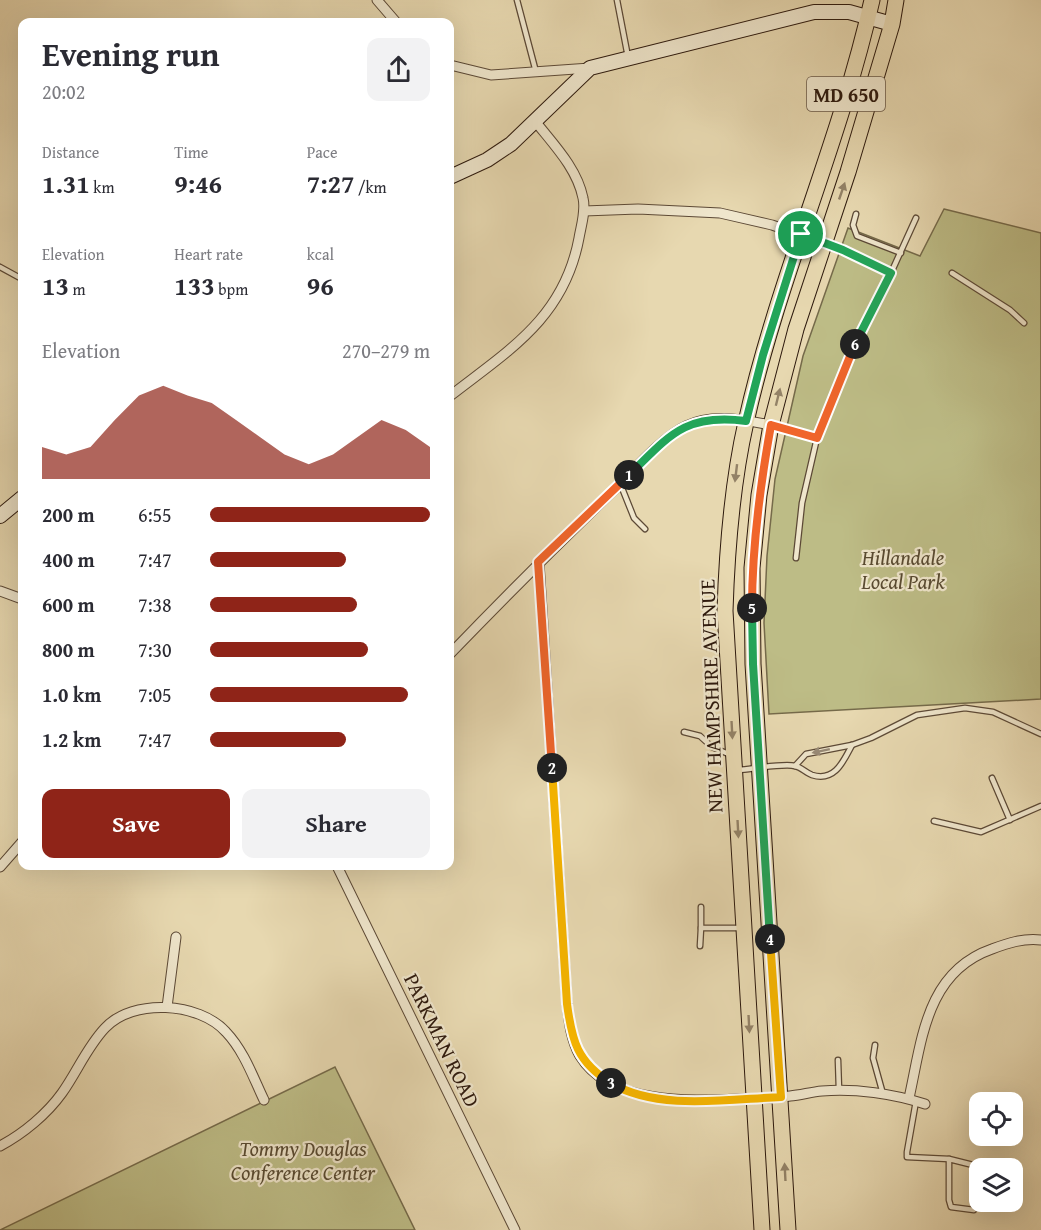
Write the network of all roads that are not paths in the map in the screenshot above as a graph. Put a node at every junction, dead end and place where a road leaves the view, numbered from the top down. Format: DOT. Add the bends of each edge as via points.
graph roads {
  1 [pos="377,0"];
  2 [pos="517,0"];
  3 [pos="617,0"];
  4 [pos="872,0"];
  5 [pos="896,0"];
  6 [pos="868,17"];
  7 [pos="393,18"];
  8 [pos="892,24"];
  9 [pos="628,57"];
  10 [pos="454,66"];
  11 [pos="590,68"];
  12 [pos="536,72"];
  13 [pos="535,121"];
  14 [pos="454,175"];
  15 [pos="584,211"];
  16 [pos="856,214"];
  17 [pos="916,218"];
  18 [pos="801,234"];
  19 [pos="824,243"];
  20 [pos="901,253"];
  21 [pos="0,267"];
  22 [pos="891,273"];
  23 [pos="952,273"];
  24 [pos="18,277"];
  25 [pos="1024,323"];
  26 [pos="454,393"];
  27 [pos="746,421"];
  28 [pos="771,425"];
  29 [pos="817,438"];
  30 [pos="620,483"];
  31 [pos="18,501"];
  32 [pos="0,516"];
  33 [pos="645,529"];
  34 [pos="796,558"];
  35 [pos="538,562"];
  36 [pos="0,591"];
  37 [pos="18,598"];
  38 [pos="454,650"];
  39 [pos="684,732"];
  40 [pos="1041,734"];
  41 [pos="852,745"];
  42 [pos="734,764"];
  43 [pos="795,766"];
  44 [pos="760,768"];
  45 [pos="992,778"];
  46 [pos="1041,806"];
  47 [pos="1010,819"];
  48 [pos="934,821"];
  49 [pos="18,847"];
  50 [pos="0,867"];
  51 [pos="339,870"];
  52 [pos="700,907"];
  53 [pos="701,928"];
  54 [pos="744,928"];
  55 [pos="176,937"];
  56 [pos="1041,940"];
  57 [pos="700,946"];
  58 [pos="167,1007"];
  59 [pos="875,1045"];
  60 [pos="838,1060"];
  61 [pos="839,1091"];
  62 [pos="883,1095"];
  63 [pos="781,1097"];
  64 [pos="754,1098"];
  65 [pos="264,1100"];
  66 [pos="917,1101"];
  67 [pos="0,1146"];
  68 [pos="949,1159"];
  69 [pos="515,1230"];
  70 [pos="762,1230"];
  71 [pos="788,1230"];
  1 -- 7 [label="street"];
  2 -- 12 [label="lane"];
  3 -- 9 [label="lane"];
  4 -- 6 [label="main road, NEW HAMPSHIRE AVENUE / MD 650"];
  5 -- 8 [label="main road, NEW HAMPSHIRE AVENUE / MD 650"];
  6 -- 8 [label="street"];
  6 -- 9 [label="street" via="849,12 814,12"];
  6 -- 18 [label="main road, NEW HAMPSHIRE AVENUE / MD 650"];
  19 -- 8 [label="main road, NEW HAMPSHIRE AVENUE / MD 650, one-way"];
  9 -- 11 [label="street"];
  10 -- 12 [label="street" via="491,75"];
  11 -- 12 [label="street"];
  11 -- 13 [label="street"];
  13 -- 14 [label="street" via="511,144"];
  13 -- 15 [label="street" via="570,164"];
  15 -- 18 [label="street" via="638,208 720,213"];
  15 -- 26 [label="street" via="568,278 548,313 528,336"];
  16 -- 20 [label="lane" via="853,225 857,236"];
  17 -- 20 [label="lane"];
  18 -- 19 [label="street"];
  18 -- 27 [label="main road, NEW HAMPSHIRE AVENUE / MD 650"];
  19 -- 22 [label="lane"];
  28 -- 19 [label="main road, NEW HAMPSHIRE AVENUE / MD 650, one-way" via="796,328"];
  20 -- 22 [label="lane"];
  21 -- 24 [label="lane"];
  22 -- 29 [label="lane" via="854,346"];
  23 -- 25 [label="lane"];
  27 -- 28 [label="street"];
  27 -- 30 [label="street" via="706,419 685,426"];
  27 -- 42 [label="main road, NEW HAMPSHIRE AVENUE / MD 650, one-way" via="737,464 726,568"];
  28 -- 29 [label="lane"];
  28 -- 44 [label="main road, NEW HAMPSHIRE AVENUE / MD 650" via="752,568"];
  29 -- 34 [label="lane" via="802,502"];
  30 -- 33 [label="lane" via="634,518"];
  30 -- 35 [label="street"];
  31 -- 32 [label="street"];
  35 -- 38 [label="street"];
  35 -- 64 [label="street" via="571,1035 581,1057 595,1073 620,1088 687,1101"];
  36 -- 37 [label="street"];
  39 -- 42 [label="lane" via="700,736"];
  40 -- 41 [label="lane" via="993,712 965,708 917,715"];
  41 -- 43 [label="lane, one-way" via="806,754"];
  41 -- 43 [label="lane" via="840,767 824,777"];
  42 -- 44 [label="lane"];
  42 -- 54 [label="main road, NEW HAMPSHIRE AVENUE / MD 650, one-way"];
  43 -- 44 [label="lane"];
  44 -- 63 [label="main road, NEW HAMPSHIRE AVENUE / MD 650"];
  45 -- 47 [label="lane"];
  46 -- 47 [label="lane"];
  47 -- 48 [label="lane" via="981,832"];
  49 -- 50 [label="street"];
  51 -- 69 [label="street, PARKMAN ROAD"];
  52 -- 53 [label="lane"];
  53 -- 54 [label="lane"];
  53 -- 57 [label="lane"];
  54 -- 64 [label="main road, NEW HAMPSHIRE AVENUE / MD 650, one-way"];
  55 -- 58 [label="street"];
  56 -- 66 [label="street" via="1014,941 978,954 952,973 930,1007"];
  58 -- 65 [label="street" via="208,1018 224,1030 238,1046"];
  58 -- 67 [label="street" via="141,1009 114,1020 41,1117"];
  59 -- 62 [label="lane" via="873,1058"];
  60 -- 61 [label="lane"];
  61 -- 62 [label="street"];
  61 -- 63 [label="street"];
  62 -- 66 [label="street"];
  63 -- 64 [label="street"];
  71 -- 63 [label="main road, NEW HAMPSHIRE AVENUE / MD 650, one-way"];
  64 -- 70 [label="main road, NEW HAMPSHIRE AVENUE / MD 650"];
  66 -- 68 [label="lane" via="907,1157"];
  68 -- 68 [label="lane" via="977,1166 978,1200 974,1210 951,1207"];
}
